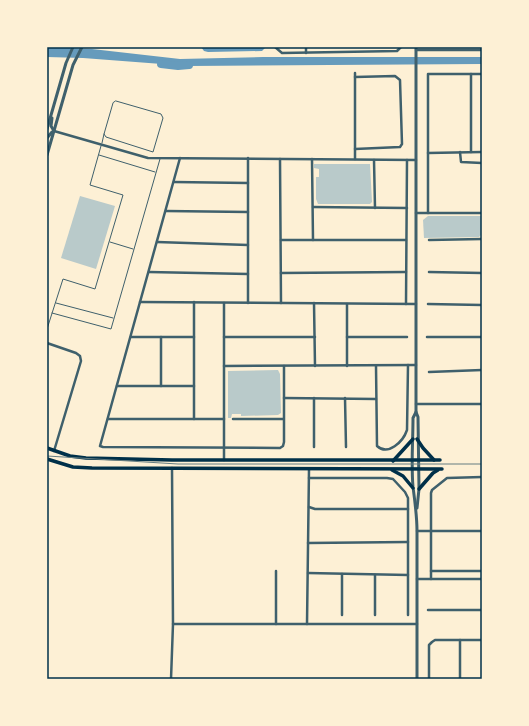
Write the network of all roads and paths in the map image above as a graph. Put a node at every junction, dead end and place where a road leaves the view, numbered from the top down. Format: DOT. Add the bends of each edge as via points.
graph roads {
  1 [pos="74,47"];
  2 [pos="82,47"];
  3 [pos="275,47"];
  4 [pos="306,47"];
  5 [pos="336,47"];
  6 [pos="401,47"];
  7 [pos="416,48"];
  8 [pos="482,50"];
  9 [pos="336,52"];
  10 [pos="306,53"];
  11 [pos="355,73"];
  12 [pos="471,74"];
  13 [pos="482,74"];
  14 [pos="355,77"];
  15 [pos="52,110"];
  16 [pos="47,129"];
  17 [pos="54,131"];
  18 [pos="104,134"];
  19 [pos="47,138"];
  20 [pos="101,145"];
  21 [pos="355,149"];
  22 [pos="460,152"];
  23 [pos="471,152"];
  24 [pos="482,152"];
  25 [pos="428,153"];
  26 [pos="47,155"];
  27 [pos="98,155"];
  28 [pos="161,158"];
  29 [pos="180,158"];
  30 [pos="248,158"];
  31 [pos="280,159"];
  32 [pos="312,159"];
  33 [pos="355,159"];
  34 [pos="374,160"];
  35 [pos="407,160"];
  36 [pos="416,160"];
  37 [pos="482,163"];
  38 [pos="156,173"];
  39 [pos="174,182"];
  40 [pos="248,183"];
  41 [pos="313,207"];
  42 [pos="375,208"];
  43 [pos="407,208"];
  44 [pos="166,211"];
  45 [pos="248,212"];
  46 [pos="416,213"];
  47 [pos="428,213"];
  48 [pos="482,213"];
  49 [pos="482,239"];
  50 [pos="281,240"];
  51 [pos="313,240"];
  52 [pos="406,240"];
  53 [pos="429,240"];
  54 [pos="109,242"];
  55 [pos="157,242"];
  56 [pos="248,245"];
  57 [pos="134,249"];
  58 [pos="148,272"];
  59 [pos="406,272"];
  60 [pos="429,272"];
  61 [pos="482,272"];
  62 [pos="281,273"];
  63 [pos="248,274"];
  64 [pos="140,302"];
  65 [pos="194,302"];
  66 [pos="55,303"];
  67 [pos="224,303"];
  68 [pos="248,303"];
  69 [pos="281,303"];
  70 [pos="314,304"];
  71 [pos="347,304"];
  72 [pos="406,304"];
  73 [pos="416,304"];
  74 [pos="428,304"];
  75 [pos="482,305"];
  76 [pos="52,313"];
  77 [pos="114,319"];
  78 [pos="47,329"];
  79 [pos="131,337"];
  80 [pos="161,337"];
  81 [pos="194,337"];
  82 [pos="224,337"];
  83 [pos="315,337"];
  84 [pos="347,337"];
  85 [pos="407,337"];
  86 [pos="427,337"];
  87 [pos="482,337"];
  88 [pos="47,343"];
  89 [pos="408,365"];
  90 [pos="416,365"];
  91 [pos="224,366"];
  92 [pos="284,366"];
  93 [pos="315,366"];
  94 [pos="347,366"];
  95 [pos="376,366"];
  96 [pos="482,370"];
  97 [pos="429,372"];
  98 [pos="117,386"];
  99 [pos="161,386"];
  100 [pos="194,386"];
  101 [pos="284,398"];
  102 [pos="314,398"];
  103 [pos="345,398"];
  104 [pos="376,398"];
  105 [pos="416,404"];
  106 [pos="482,404"];
  107 [pos="416,412"];
  108 [pos="108,419"];
  109 [pos="194,419"];
  110 [pos="224,419"];
  111 [pos="233,419"];
  112 [pos="283,419"];
  113 [pos="413,439"];
  114 [pos="417,439"];
  115 [pos="314,447"];
  116 [pos="346,447"];
  117 [pos="47,448"];
  118 [pos="224,449"];
  119 [pos="54,450"];
  120 [pos="47,459"];
  121 [pos="224,460"];
  122 [pos="434,460"];
  123 [pos="440,460"];
  124 [pos="393,461"];
  125 [pos="412,461"];
  126 [pos="418,461"];
  127 [pos="172,468"];
  128 [pos="309,469"];
  129 [pos="390,469"];
  130 [pos="412,469"];
  131 [pos="418,470"];
  132 [pos="480,477"];
  133 [pos="309,478"];
  134 [pos="413,488"];
  135 [pos="419,488"];
  136 [pos="309,507"];
  137 [pos="416,508"];
  138 [pos="408,509"];
  139 [pos="417,531"];
  140 [pos="431,531"];
  141 [pos="482,531"];
  142 [pos="408,542"];
  143 [pos="308,543"];
  144 [pos="276,571"];
  145 [pos="431,571"];
  146 [pos="482,571"];
  147 [pos="308,574"];
  148 [pos="342,574"];
  149 [pos="375,575"];
  150 [pos="408,575"];
  151 [pos="417,579"];
  152 [pos="431,579"];
  153 [pos="482,579"];
  154 [pos="428,610"];
  155 [pos="482,610"];
  156 [pos="342,615"];
  157 [pos="408,615"];
  158 [pos="375,616"];
  159 [pos="172,624"];
  160 [pos="276,624"];
  161 [pos="307,624"];
  162 [pos="417,624"];
  163 [pos="460,640"];
  164 [pos="482,640"];
  165 [pos="171,679"];
  166 [pos="417,679"];
  167 [pos="429,679"];
  168 [pos="460,679"];
  1 -- 15 [label="street"];
  2 -- 17 [label="street"];
  3 -- 10 [label="street" via="282,53"];
  4 -- 10 [label="street"];
  5 -- 9 [label="street"];
  6 -- 9 [label="street" via="397,50"];
  7 -- 8 [label="street"];
  7 -- 36 [label="street"];
  9 -- 10 [label="street"];
  11 -- 14 [label="street"];
  12 -- 13 [label="street"];
  12 -- 23 [label="street"];
  12 -- 25 [label="street" via="428,74"];
  14 -- 21 [label="street"];
  14 -- 21 [label="street" via="395,76 400,80 402,144 400,147"];
  15 -- 16 [label="street"];
  15 -- 17 [label="street" via="51,126"];
  17 -- 19 [label="street"];
  17 -- 20 [label="street"];
  17 -- 26 [label="street"];
  18 -- 18 [label="lane" via="106,137 153,152 163,118 161,114 116,101 113,103"];
  18 -- 20 [label="lane"];
  20 -- 27 [label="lane"];
  20 -- 28 [label="street" via="148,158"];
  21 -- 33 [label="street"];
  22 -- 23 [label="street"];
  22 -- 25 [label="street"];
  22 -- 37 [label="street" via="461,162"];
  23 -- 24 [label="street"];
  25 -- 47 [label="street"];
  27 -- 38 [label="lane"];
  27 -- 54 [label="lane" via="90,185 123,195"];
  28 -- 29 [label="street"];
  28 -- 38 [label="lane"];
  29 -- 30 [label="street"];
  29 -- 39 [label="street"];
  30 -- 31 [label="street"];
  30 -- 40 [label="street"];
  31 -- 32 [label="street"];
  31 -- 50 [label="street"];
  32 -- 33 [label="street"];
  32 -- 41 [label="street"];
  33 -- 34 [label="street"];
  34 -- 35 [label="street"];
  34 -- 42 [label="street"];
  35 -- 36 [label="street"];
  35 -- 43 [label="street"];
  36 -- 46 [label="street"];
  38 -- 57 [label="lane"];
  39 -- 40 [label="street"];
  39 -- 44 [label="street"];
  40 -- 45 [label="street"];
  41 -- 42 [label="street"];
  41 -- 51 [label="street"];
  42 -- 43 [label="street"];
  43 -- 52 [label="street"];
  44 -- 45 [label="street"];
  44 -- 55 [label="street"];
  45 -- 56 [label="street"];
  46 -- 47 [label="street"];
  46 -- 73 [label="street"];
  47 -- 48 [label="street"];
  49 -- 53 [label="street"];
  50 -- 51 [label="street"];
  50 -- 62 [label="street"];
  51 -- 52 [label="street"];
  52 -- 59 [label="street"];
  54 -- 57 [label="lane"];
  54 -- 66 [label="lane" via="95,289 63,279"];
  55 -- 56 [label="street"];
  55 -- 58 [label="street"];
  56 -- 63 [label="street"];
  57 -- 77 [label="lane"];
  58 -- 63 [label="street"];
  58 -- 64 [label="street"];
  59 -- 62 [label="street"];
  59 -- 72 [label="street"];
  60 -- 61 [label="street"];
  62 -- 69 [label="street"];
  63 -- 68 [label="street"];
  64 -- 65 [label="street"];
  64 -- 79 [label="street"];
  65 -- 67 [label="street"];
  65 -- 81 [label="street"];
  66 -- 76 [label="lane"];
  66 -- 77 [label="lane"];
  67 -- 68 [label="street"];
  67 -- 82 [label="street"];
  68 -- 69 [label="street"];
  69 -- 70 [label="street"];
  70 -- 71 [label="street"];
  70 -- 83 [label="street"];
  71 -- 72 [label="street"];
  71 -- 84 [label="street"];
  72 -- 73 [label="street"];
  73 -- 90 [label="street"];
  74 -- 75 [label="street"];
  76 -- 77 [label="lane" via="111,329"];
  76 -- 78 [label="lane"];
  79 -- 80 [label="street"];
  79 -- 98 [label="street"];
  80 -- 81 [label="street"];
  80 -- 99 [label="street"];
  81 -- 100 [label="street"];
  82 -- 83 [label="street"];
  82 -- 91 [label="street"];
  83 -- 93 [label="street"];
  84 -- 85 [label="street"];
  84 -- 94 [label="street"];
  86 -- 87 [label="street"];
  88 -- 119 [label="street" via="76,353 81,360"];
  89 -- 90 [label="street"];
  89 -- 95 [label="street"];
  89 -- 104 [label="street" via="407,430 389,450 381,450 376,446"];
  90 -- 105 [label="street"];
  91 -- 92 [label="street"];
  91 -- 110 [label="street"];
  92 -- 93 [label="street"];
  92 -- 101 [label="street"];
  93 -- 94 [label="street"];
  94 -- 95 [label="street"];
  95 -- 104 [label="street"];
  96 -- 97 [label="street"];
  98 -- 99 [label="street"];
  98 -- 108 [label="street"];
  99 -- 100 [label="street"];
  100 -- 109 [label="street"];
  101 -- 102 [label="street"];
  101 -- 112 [label="street"];
  102 -- 103 [label="street"];
  102 -- 115 [label="street"];
  103 -- 104 [label="street"];
  103 -- 116 [label="street"];
  105 -- 106 [label="street"];
  105 -- 107 [label="street"];
  107 -- 113 [label="street" via="413,418"];
  107 -- 114 [label="street"];
  108 -- 109 [label="street"];
  108 -- 118 [label="street" via="100,446 103,447"];
  109 -- 110 [label="street"];
  110 -- 118 [label="street"];
  111 -- 112 [label="street"];
  112 -- 118 [label="street" via="283,446 280,448"];
  113 -- 124 [label="main road"];
  113 -- 125 [label="street"];
  114 -- 122 [label="main road"];
  114 -- 126 [label="street"];
  117 -- 119 [label="main road"];
  118 -- 121 [label="street"];
  119 -- 121 [label="main road" via="86,458"];
  120 -- 127 [label="main road" via="73,467"];
  121 -- 124 [label="main road"];
  122 -- 123 [label="main road"];
  122 -- 126 [label="main road"];
  124 -- 125 [label="main road"];
  125 -- 126 [label="main road"];
  125 -- 130 [label="street"];
  126 -- 131 [label="street"];
  127 -- 128 [label="main road"];
  127 -- 159 [label="street"];
  128 -- 129 [label="main road"];
  128 -- 133 [label="street"];
  129 -- 130 [label="main road"];
  129 -- 134 [label="main road" via="403,476"];
  130 -- 131 [label="main road"];
  130 -- 134 [label="street"];
  131 -- 135 [label="street"];
  131 -- 135 [label="main road" via="440,469"];
  132 -- 140 [label="street" via="448,478 432,490"];
  133 -- 136 [label="street"];
  133 -- 138 [label="street" via="393,479 405,492"];
  134 -- 137 [label="street"];
  135 -- 137 [label="street"];
  136 -- 138 [label="street"];
  136 -- 143 [label="street"];
  137 -- 139 [label="street"];
  138 -- 142 [label="street"];
  139 -- 140 [label="street"];
  139 -- 151 [label="street"];
  140 -- 141 [label="street"];
  140 -- 145 [label="street"];
  142 -- 143 [label="street"];
  142 -- 150 [label="street"];
  143 -- 147 [label="street"];
  144 -- 160 [label="street"];
  145 -- 146 [label="street"];
  145 -- 152 [label="street"];
  147 -- 148 [label="street"];
  147 -- 161 [label="street"];
  148 -- 149 [label="street"];
  148 -- 156 [label="street"];
  149 -- 150 [label="street"];
  149 -- 158 [label="street"];
  150 -- 157 [label="street"];
  151 -- 152 [label="street"];
  151 -- 162 [label="street"];
  152 -- 153 [label="street"];
  154 -- 155 [label="street"];
  159 -- 160 [label="street"];
  159 -- 165 [label="street"];
  160 -- 161 [label="street"];
  161 -- 162 [label="street"];
  162 -- 166 [label="street"];
  163 -- 164 [label="street"];
  163 -- 167 [label="street" via="435,640 429,645"];
  163 -- 168 [label="street"];
}
